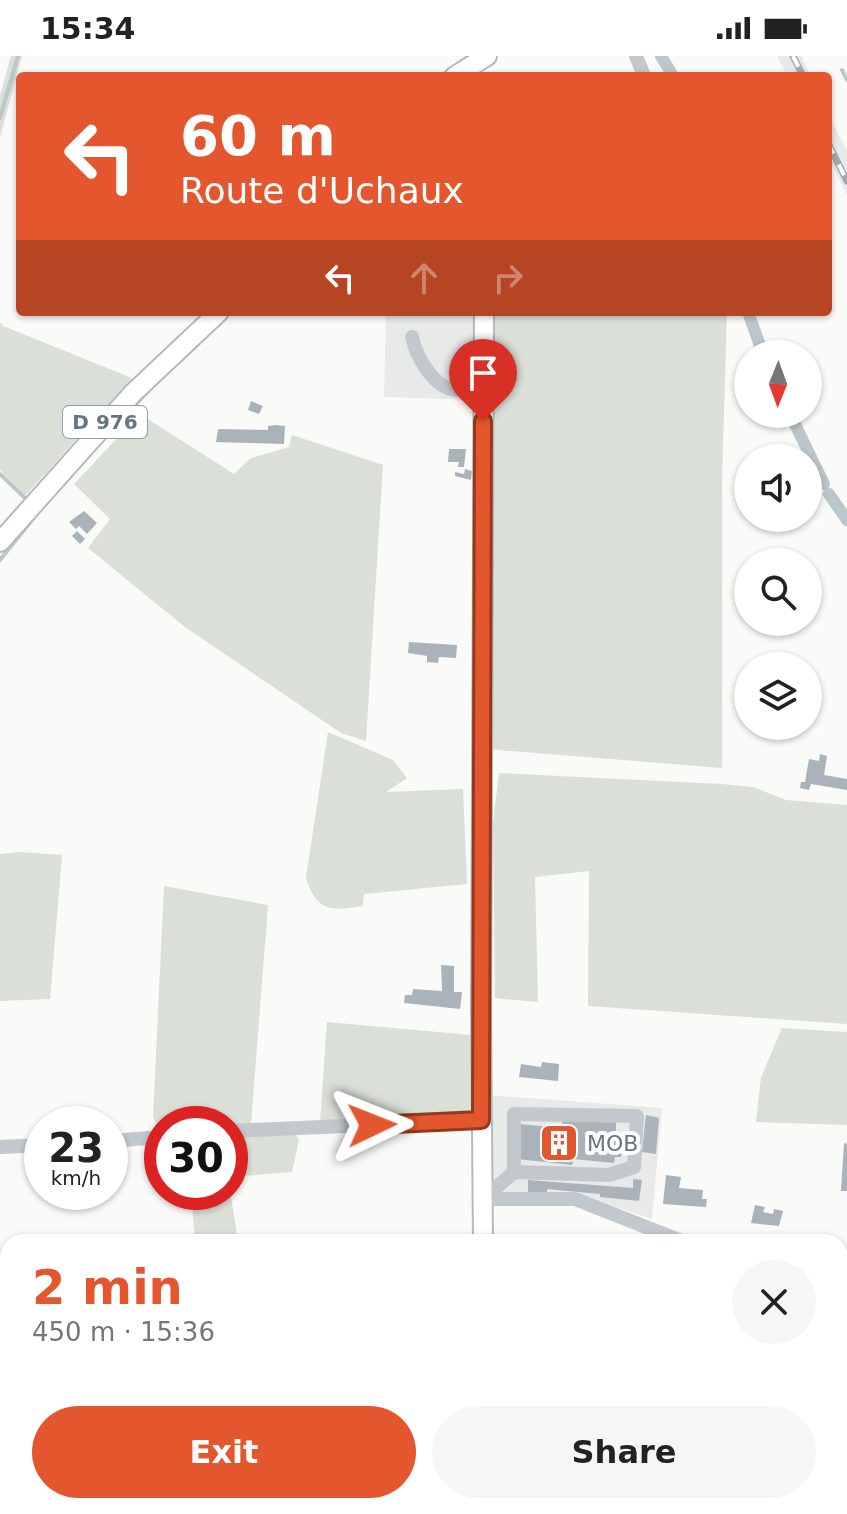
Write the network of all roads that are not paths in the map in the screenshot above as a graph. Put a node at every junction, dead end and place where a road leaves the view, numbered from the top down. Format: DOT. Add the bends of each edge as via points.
graph roads {
  1 [pos="485,61"];
  2 [pos="465,72"];
  3 [pos="215,316"];
  4 [pos="484,316"];
  5 [pos="412,337"];
  6 [pos="484,389"];
  7 [pos="0,542"];
  8 [pos="481,1120"];
  9 [pos="248,1130"];
  10 [pos="24,1146"];
  11 [pos="0,1147"];
  12 [pos="514,1172"];
  13 [pos="482,1195"];
  14 [pos="483,1234"];
  15 [pos="664,1234"];
  1 -- 2 [label="main road"];
  3 -- 7 [label="main road, D 976" via="133,393"];
  4 -- 6 [label="main road"];
  5 -- 6 [label="street" via="416,354 449,389"];
  6 -- 8 [label="main road"];
  8 -- 9 [label="street"];
  8 -- 13 [label="main road"];
  10 -- 11 [label="street"];
  12 -- 12 [label="street" via="514,1114 637,1116 634,1167 609,1175"];
  12 -- 13 [label="street"];
  13 -- 14 [label="main road"];
  13 -- 15 [label="street" via="575,1199"];
}
